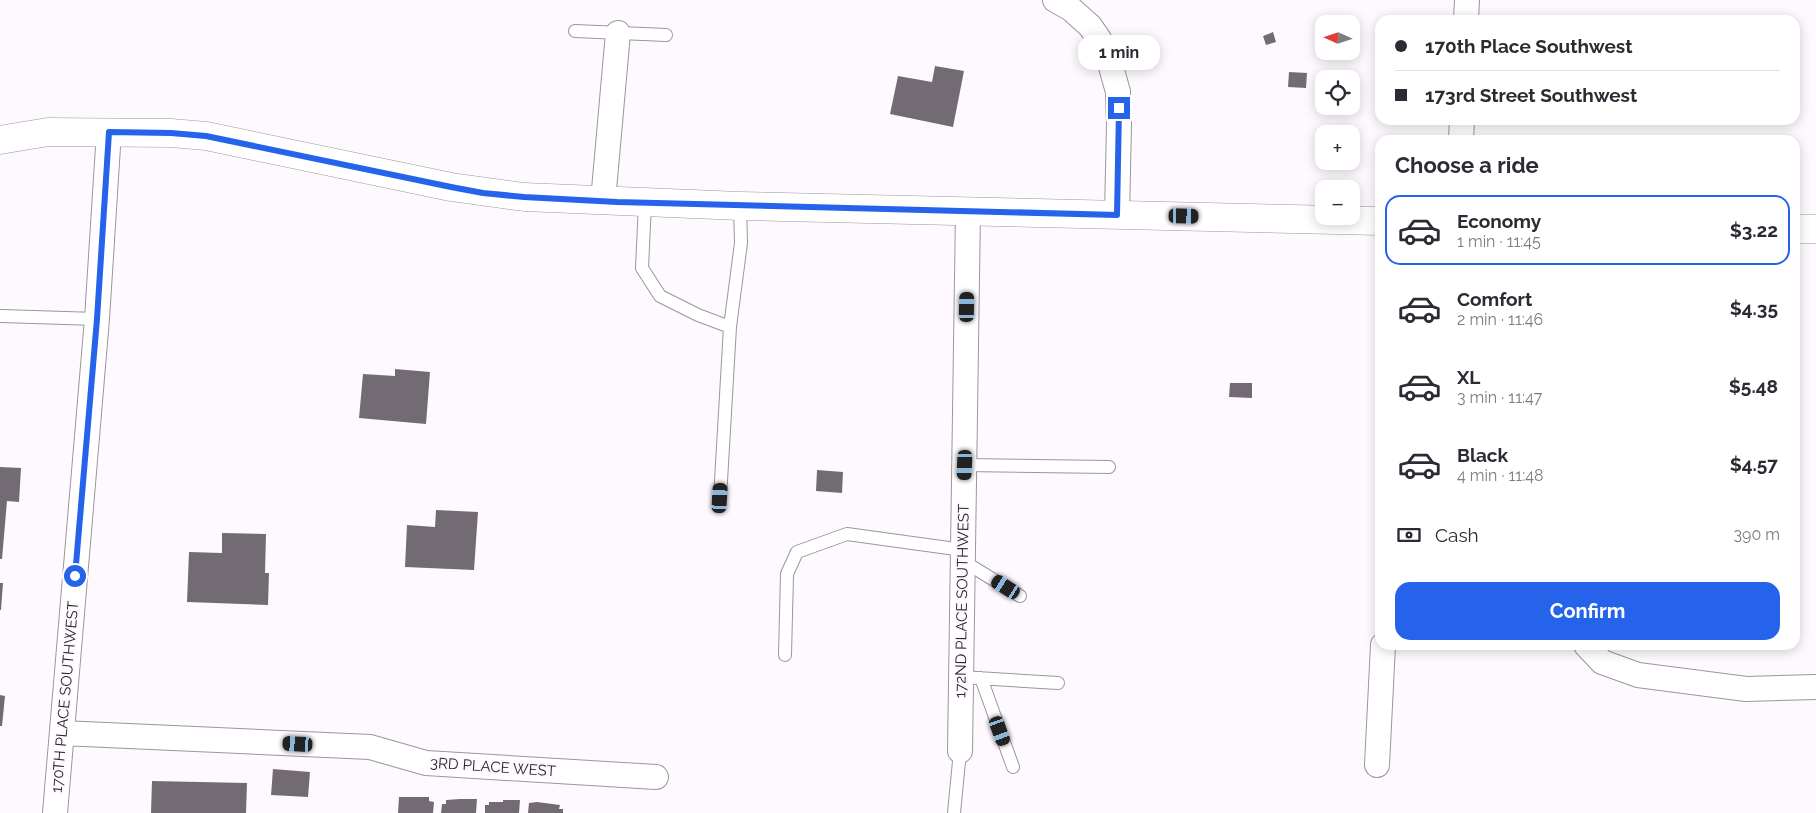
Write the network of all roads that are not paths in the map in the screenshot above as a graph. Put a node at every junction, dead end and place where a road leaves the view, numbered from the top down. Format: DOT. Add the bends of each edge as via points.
graph roads {
  1 [pos="1055,0"];
  2 [pos="1467,0"];
  3 [pos="1466,15"];
  4 [pos="575,31"];
  5 [pos="618,33"];
  6 [pos="666,35"];
  7 [pos="109,132"];
  8 [pos="0,140"];
  9 [pos="603,201"];
  10 [pos="645,202"];
  11 [pos="740,206"];
  12 [pos="968,210"];
  13 [pos="1117,215"];
  14 [pos="1375,221"];
  15 [pos="1800,229"];
  16 [pos="1816,230"];
  17 [pos="1,316"];
  18 [pos="97,319"];
  19 [pos="730,327"];
  20 [pos="965,465"];
  21 [pos="1108,467"];
  22 [pos="720,498"];
  23 [pos="963,555"];
  24 [pos="1020,596"];
  25 [pos="1383,650"];
  26 [pos="1591,650"];
  27 [pos="786,655"];
  28 [pos="971,677"];
  29 [pos="1058,683"];
  30 [pos="1816,687"];
  31 [pos="62,734"];
  32 [pos="960,751"];
  33 [pos="1377,765"];
  34 [pos="1013,767"];
  35 [pos="656,777"];
  36 [pos="54,813"];
  37 [pos="954,813"];
  1 -- 13 [label="street" via="1090,26 1110,63 1118,92"];
  2 -- 3 [label="street"];
  4 -- 5 [label="lane"];
  5 -- 6 [label="lane"];
  5 -- 9 [label="street"];
  7 -- 8 [label="street" via="48,132"];
  7 -- 9 [label="street" via="206,136 483,193"];
  7 -- 18 [label="street, 170TH PLACE SOUTHWEST"];
  9 -- 10 [label="street"];
  10 -- 11 [label="street"];
  10 -- 19 [label="lane" via="642,268 660,296"];
  11 -- 12 [label="street"];
  11 -- 19 [label="lane" via="741,242"];
  12 -- 13 [label="street"];
  12 -- 20 [label="street, 172ND PLACE SOUTHWEST"];
  13 -- 14 [label="street"];
  15 -- 16 [label="street"];
  17 -- 18 [label="lane"];
  18 -- 31 [label="street, 170TH PLACE SOUTHWEST"];
  19 -- 22 [label="lane"];
  20 -- 21 [label="lane"];
  20 -- 23 [label="street, 172ND PLACE SOUTHWEST"];
  23 -- 24 [label="lane"];
  23 -- 27 [label="lane" via="847,534 797,552 788,574"];
  23 -- 28 [label="street, 172ND PLACE SOUTHWEST"];
  25 -- 33 [label="street"];
  26 -- 30 [label="street" via="1602,662 1638,675 1746,689"];
  28 -- 29 [label="lane"];
  28 -- 32 [label="street, 172ND PLACE SOUTHWEST"];
  28 -- 34 [label="lane"];
  31 -- 35 [label="street, 3RD PLACE WEST" via="370,747 426,763"];
  31 -- 36 [label="street, 170TH PLACE SOUTHWEST"];
  32 -- 37 [label="lane"];
}
